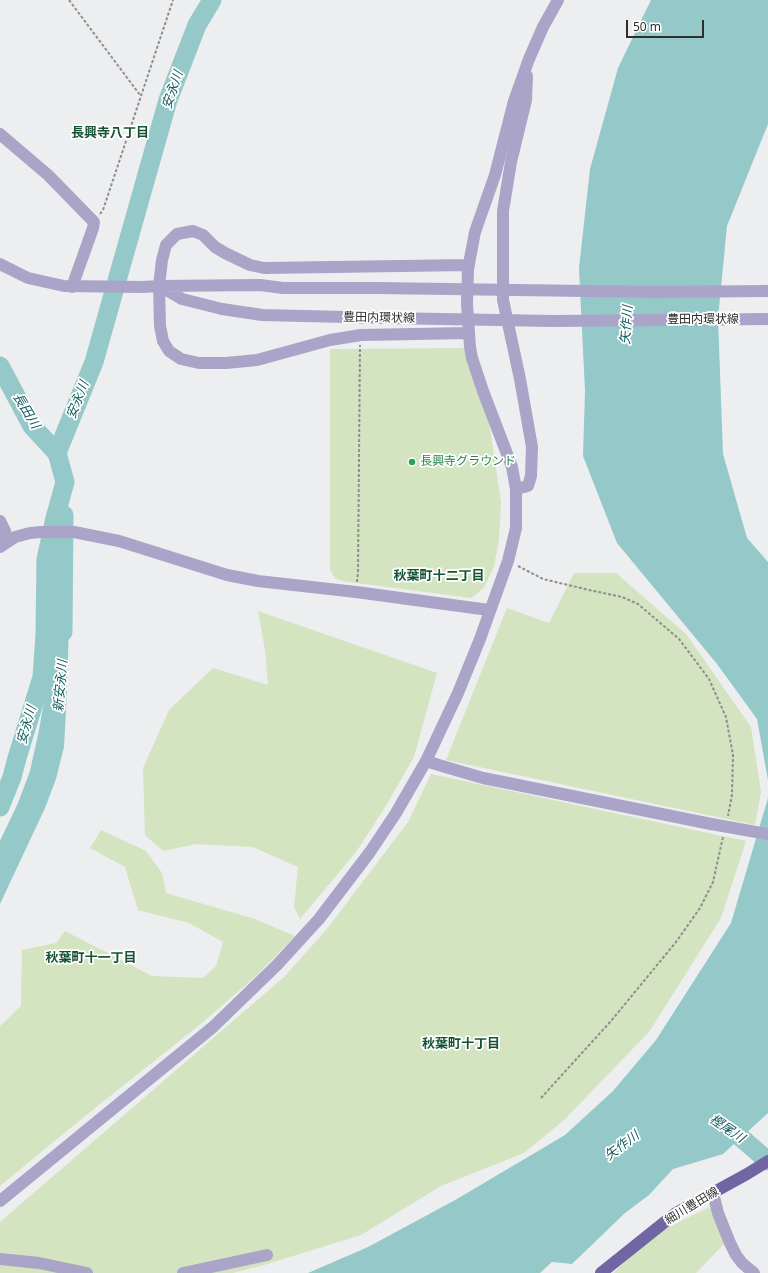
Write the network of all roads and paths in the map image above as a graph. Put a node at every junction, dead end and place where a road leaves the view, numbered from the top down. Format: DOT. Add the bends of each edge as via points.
graph roads {
  1 [pos="70,0"];
  2 [pos="173,0"];
  3 [pos="558,0"];
  4 [pos="529,59"];
  5 [pos="140,95"];
  6 [pos="0,134"];
  7 [pos="94,222"];
  8 [pos="0,264"];
  9 [pos="469,265"];
  10 [pos="159,286"];
  11 [pos="72,287"];
  12 [pos="768,291"];
  13 [pos="768,319"];
  14 [pos="469,333"];
  15 [pos="360,340"];
  16 [pos="516,489"];
  17 [pos="0,521"];
  18 [pos="3,544"];
  19 [pos="358,572"];
  20 [pos="489,610"];
  21 [pos="426,761"];
  22 [pos="768,834"];
  23 [pos="768,1161"];
  24 [pos="713,1193"];
  25 [pos="4,1198"];
  26 [pos="267,1255"];
  27 [pos="0,1259"];
  28 [pos="86,1273"];
  29 [pos="183,1273"];
  30 [pos="601,1273"];
  31 [pos="754,1273"];
  1 -- 5 [label="path"];
  2 -- 5 [label="path"];
  3 -- 4 [label="street"];
  4 -- 9 [label="street" via="514,101 495,175 474,232"];
  4 -- 16 [label="street" via="526,100 511,162 503,211 503,300 532,447 528,486"];
  5 -- 7 [label="path" via="103,210"];
  6 -- 7 [label="street" via="48,175"];
  7 -- 11 [label="street"];
  8 -- 11 [label="street" via="28,278"];
  9 -- 10 [label="street" via="264,268 250,265 224,253 203,235 192,231 178,234 166,245"];
  9 -- 14 [label="street"];
  10 -- 11 [label="street"];
  10 -- 12 [label="street, bridge"];
  10 -- 13 [label="street, 豊田内環状線, bridge" via="182,299 262,315 553,321"];
  10 -- 14 [label="street" via="163,341 169,351 181,359 199,363 256,360 361,334"];
  14 -- 16 [label="street" via="474,363 512,467"];
  15 -- 19 [label="path"];
  16 -- 20 [label="street" via="516,528 508,562"];
  17 -- 18 [label="street" via="5,531"];
  18 -- 20 [label="street" via="15,537 41,532 74,532 119,540 227,575 258,581"];
  20 -- 21 [label="street" via="458,693"];
  21 -- 22 [label="street, bridge" via="483,778"];
  21 -- 25 [label="street" via="370,852 319,919 277,965 213,1027"];
  23 -- 24 [label="main road, 細川豊田線"];
  24 -- 30 [label="main road, 細川豊田線" via="666,1220"];
  24 -- 31 [label="street" via="718,1213 736,1255"];
  26 -- 29 [label="street"];
  27 -- 28 [label="street" via="39,1263"];
}
